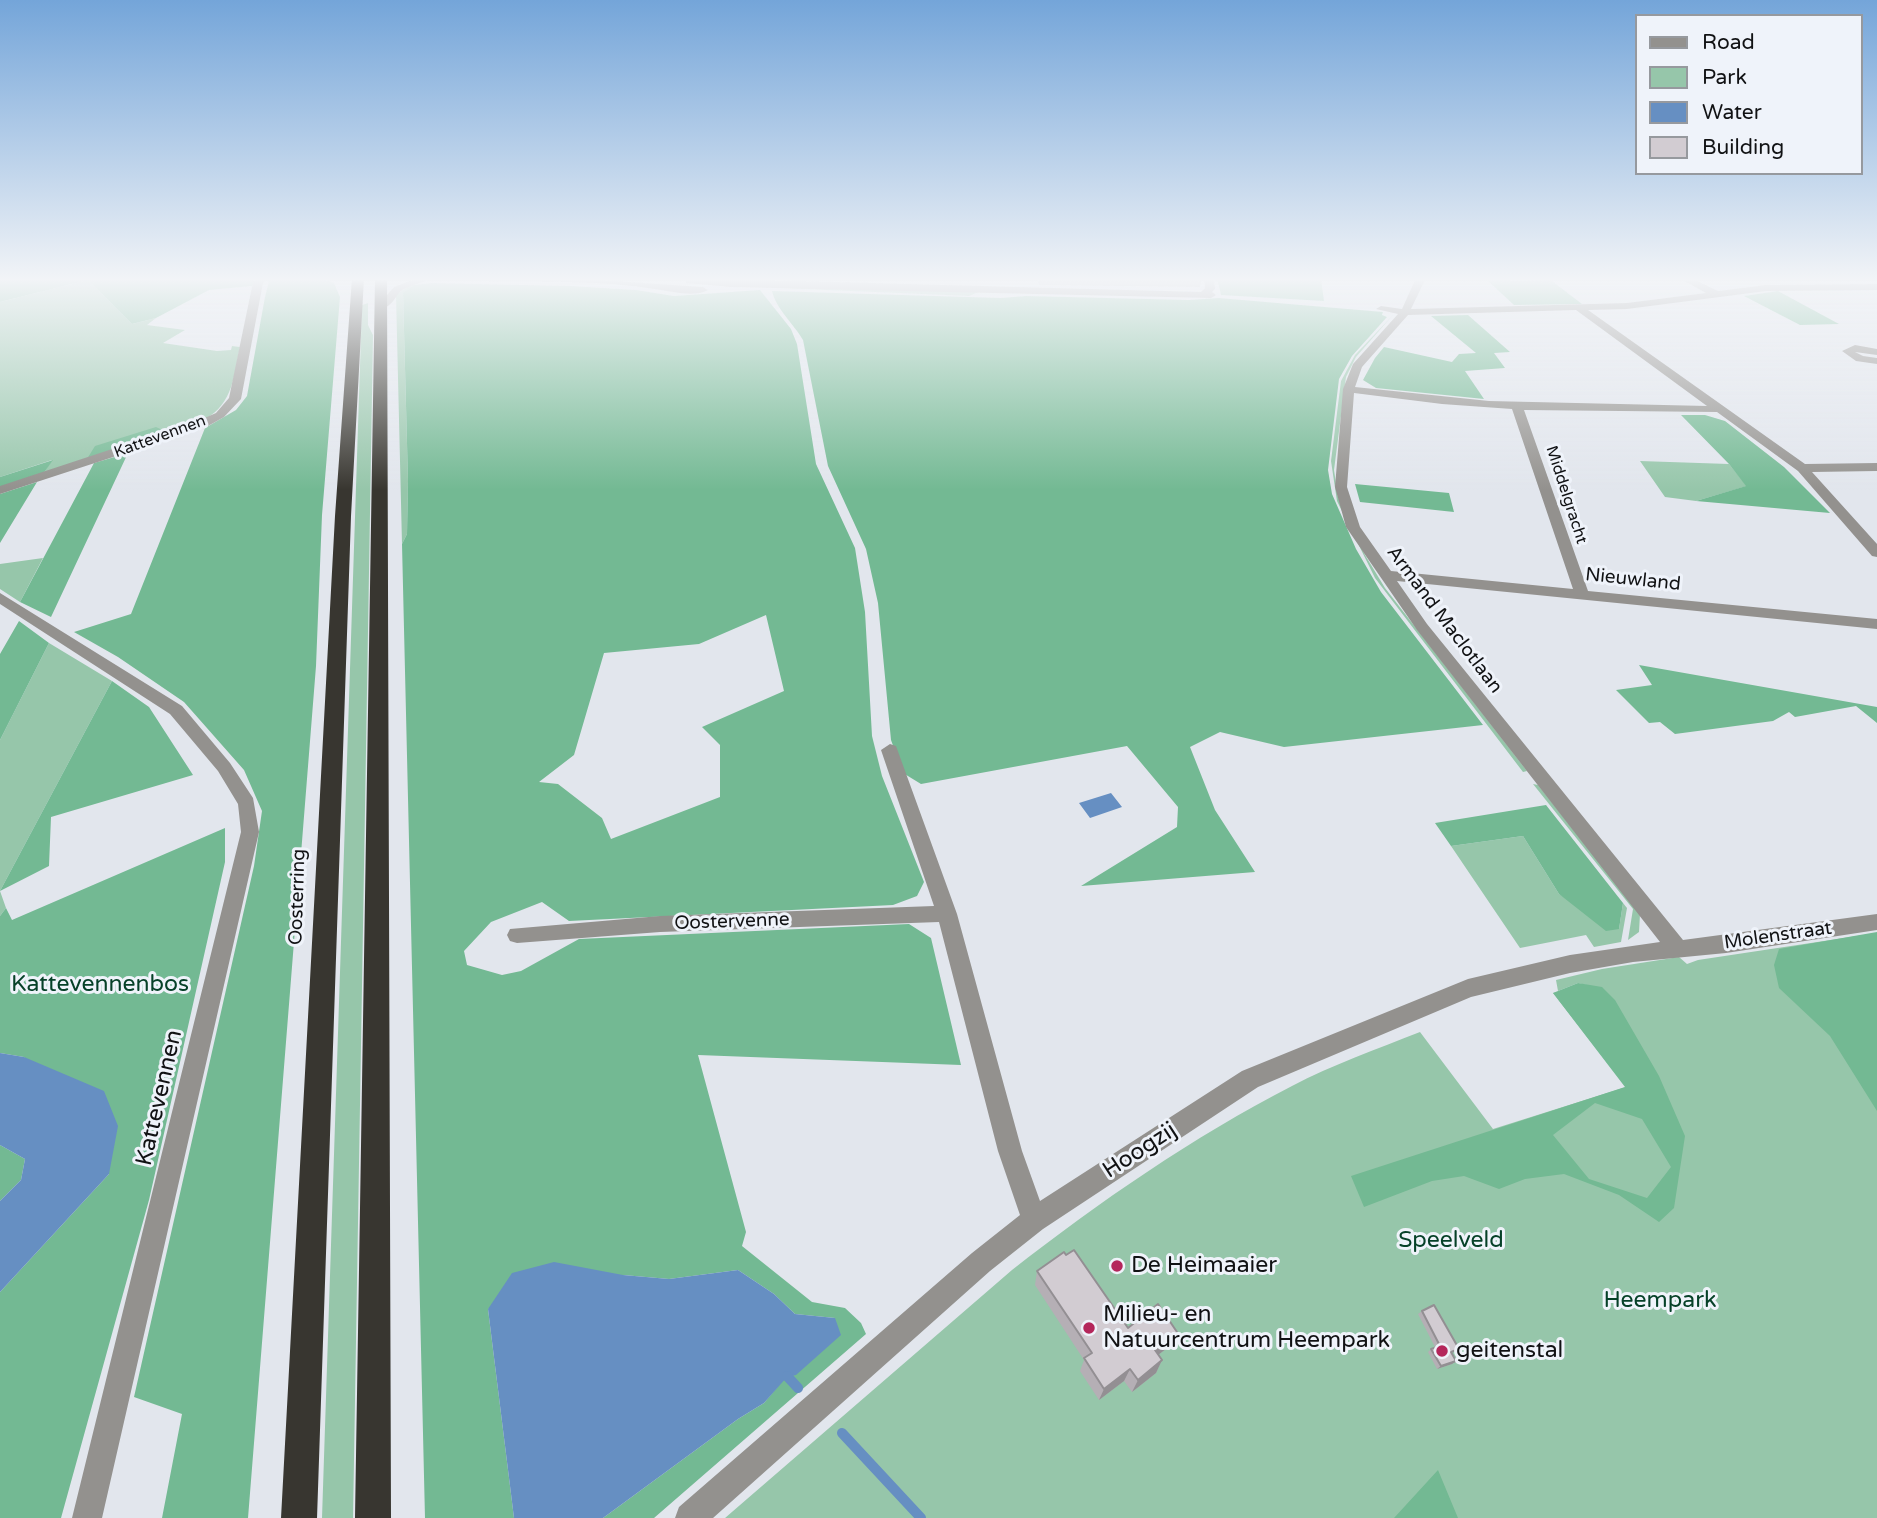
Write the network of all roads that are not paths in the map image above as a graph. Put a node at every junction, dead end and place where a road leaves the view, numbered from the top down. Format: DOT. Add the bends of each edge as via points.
graph roads {
  1 [pos="245,349"];
  2 [pos="354,349"];
  3 [pos="382,349"];
  4 [pos="1372,349"];
  5 [pos="1637,349"];
  6 [pos="1858,349"];
  7 [pos="1872,361"];
  8 [pos="1877,369"];
  9 [pos="1349,389"];
  10 [pos="1517,407"];
  11 [pos="1723,409"];
  12 [pos="1877,467"];
  13 [pos="1802,468"];
  14 [pos="0,490"];
  15 [pos="1877,553"];
  16 [pos="1384,575"];
  17 [pos="1582,594"];
  18 [pos="0,597"];
  19 [pos="1877,624"];
  20 [pos="890,750"];
  21 [pos="947,914"];
  22 [pos="1877,922"];
  23 [pos="517,935"];
  24 [pos="1678,949"];
  25 [pos="1034,1220"];
  26 [pos="87,1518"];
  27 [pos="299,1518"];
  28 [pos="373,1518"];
  29 [pos="690,1518"];
  1 -- 14 [label="street, Kattevennen" via="235,399 228,409 204,423"];
  2 -- 27 [label="highway, Oosterring"];
  3 -- 28 [label="highway"];
  4 -- 9 [label="street, Armand Maclotlaan" via="1357,366"];
  5 -- 11 [label="street"];
  6 -- 7 [label="street" via="1847,351"];
  7 -- 8 [label="street"];
  9 -- 10 [label="street"];
  9 -- 16 [label="street, Armand Maclotlaan" via="1341,487 1353,527"];
  10 -- 11 [label="street"];
  10 -- 17 [label="street, Middelgracht"];
  11 -- 13 [label="street"];
  12 -- 13 [label="street"];
  13 -- 15 [label="street"];
  16 -- 17 [label="street, Nieuwland"];
  16 -- 24 [label="street, Armand Maclotlaan"];
  17 -- 19 [label="street, Nieuwland"];
  18 -- 26 [label="street, Kattevennen" via="176,710 225,767 247,803 250,832"];
  20 -- 21 [label="street"];
  21 -- 23 [label="street, Oostervenne" via="660,924"];
  21 -- 25 [label="street" via="1010,1151"];
  22 -- 24 [label="street, Molenstraat"];
  24 -- 25 [label="street, Hoogzij" via="1570,964 1468,988 1250,1079"];
  25 -- 29 [label="street, Hoogzij"];
}
